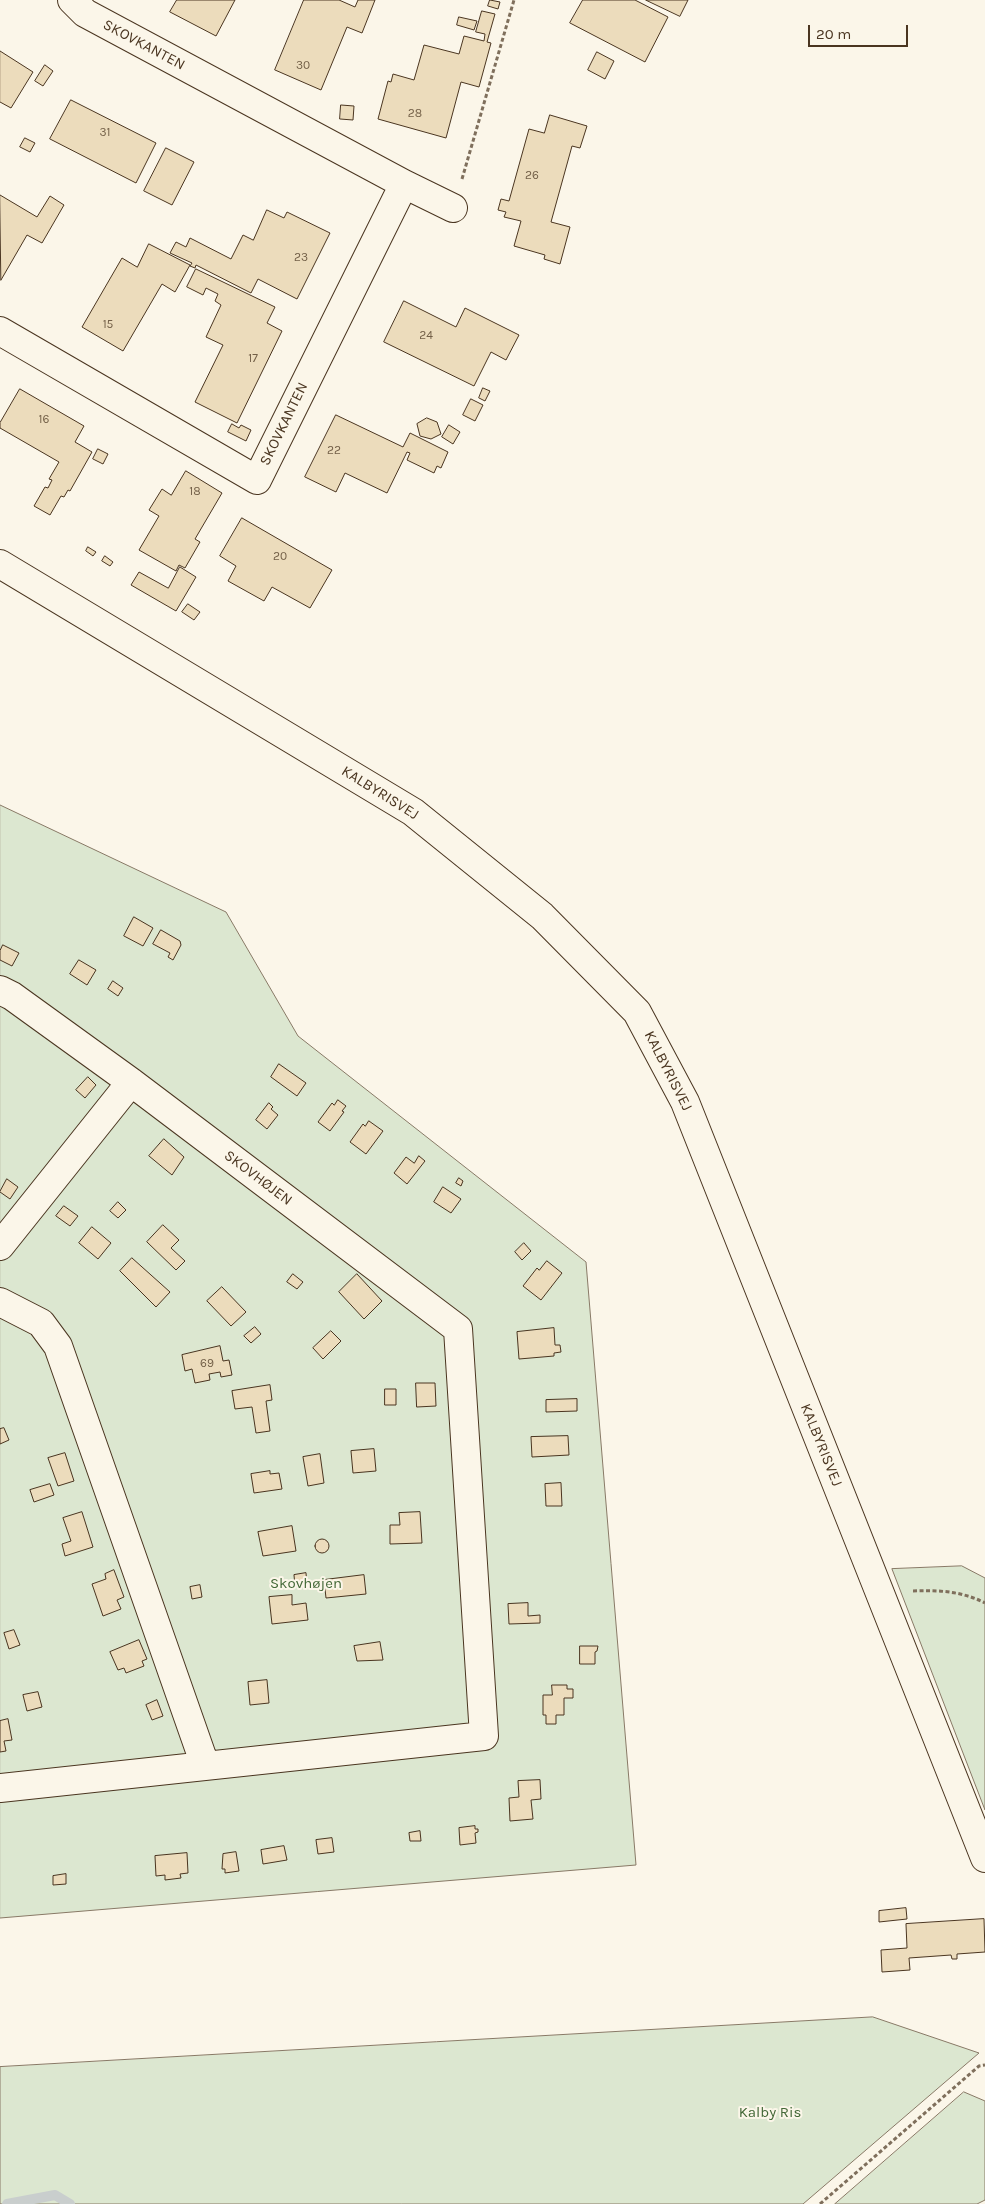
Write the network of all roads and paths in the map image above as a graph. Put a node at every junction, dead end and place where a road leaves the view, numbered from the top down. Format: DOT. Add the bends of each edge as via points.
graph roads {
  1 [pos="72,0"];
  2 [pos="514,0"];
  3 [pos="404,184"];
  4 [pos="454,208"];
  5 [pos="0,331"];
  6 [pos="0,564"];
  7 [pos="0,990"];
  8 [pos="131,1082"];
  9 [pos="0,1246"];
  10 [pos="0,1302"];
  11 [pos="880,1593"];
  12 [pos="985,1602"];
  13 [pos="205,1765"];
  14 [pos="0,1788"];
  15 [pos="985,1858"];
  16 [pos="985,2065"];
  17 [pos="820,2204"];
  1 -- 3 [label="street, SKOVKANTEN" via="85,13"];
  2 -- 4 [label="path"];
  3 -- 4 [label="street, SKOVKANTEN"];
  3 -- 5 [label="street, SKOVKANTEN" via="257,480"];
  6 -- 11 [label="street, KALBYRISVEJ" via="413,812 542,916 637,1012 686,1102"];
  7 -- 8 [label="street, SKOVHØJEN"];
  8 -- 9 [label="street"];
  8 -- 13 [label="street, SKOVHØJEN" via="458,1329 484,1736"];
  10 -- 13 [label="street" via="41,1322 58,1346"];
  11 -- 12 [label="path" via="937,1590 970,1595"];
  11 -- 15 [label="street, KALBYRISVEJ"];
  13 -- 14 [label="street, SKOVHØJEN"];
  16 -- 17 [label="path" via="979,2066"];
}
